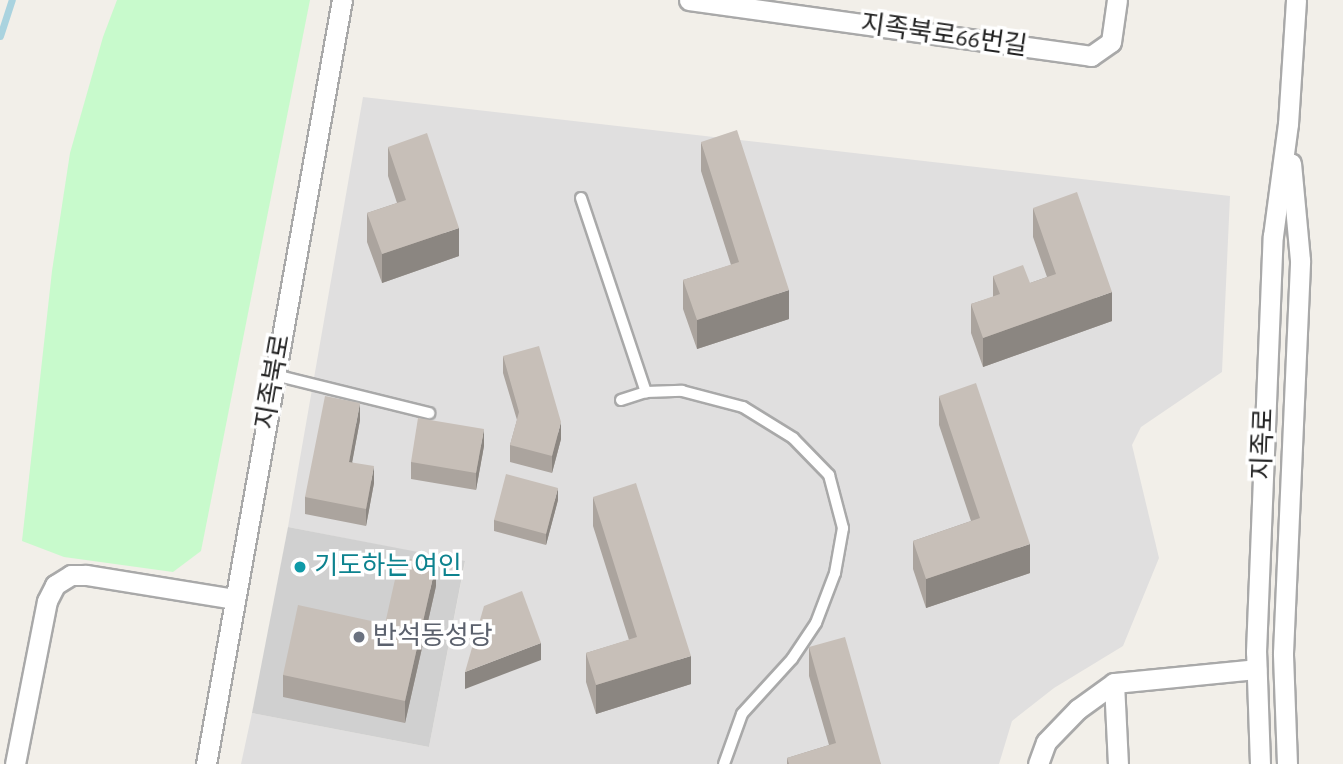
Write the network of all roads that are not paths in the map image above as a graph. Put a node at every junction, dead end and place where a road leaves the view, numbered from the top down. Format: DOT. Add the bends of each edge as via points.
graph roads {
  1 [pos="342,0"];
  2 [pos="689,0"];
  3 [pos="1117,0"];
  4 [pos="1296,0"];
  5 [pos="1288,124"];
  6 [pos="581,198"];
  7 [pos="275,374"];
  8 [pos="646,392"];
  9 [pos="621,400"];
  10 [pos="429,413"];
  11 [pos="235,599"];
  12 [pos="1256,669"];
  13 [pos="1114,683"];
  14 [pos="15,764"];
  15 [pos="206,764"];
  16 [pos="724,764"];
  17 [pos="1038,764"];
  18 [pos="1118,764"];
  19 [pos="1259,764"];
  20 [pos="1287,764"];
  1 -- 7 [label="street, 지족북로"];
  2 -- 3 [label="street, 지족북로66번길" via="1091,56 1111,42"];
  4 -- 5 [label="street, 지족로"];
  5 -- 12 [label="street, 지족로" via="1273,236"];
  5 -- 20 [label="street, 지족로" via="1300,260 1283,653"];
  6 -- 8 [label="lane"];
  7 -- 10 [label="lane"];
  7 -- 11 [label="street, 지족북로"];
  8 -- 9 [label="lane"];
  8 -- 16 [label="lane" via="682,391 743,407 793,438 829,475 844,528 835,573 816,623 792,659 742,714"];
  11 -- 14 [label="street" via="86,575 71,575 55,585 47,601"];
  11 -- 15 [label="street, 지족북로"];
  12 -- 13 [label="street"];
  12 -- 19 [label="street, 지족로"];
  13 -- 17 [label="street" via="1078,709 1046,742"];
  13 -- 18 [label="street"];
}
